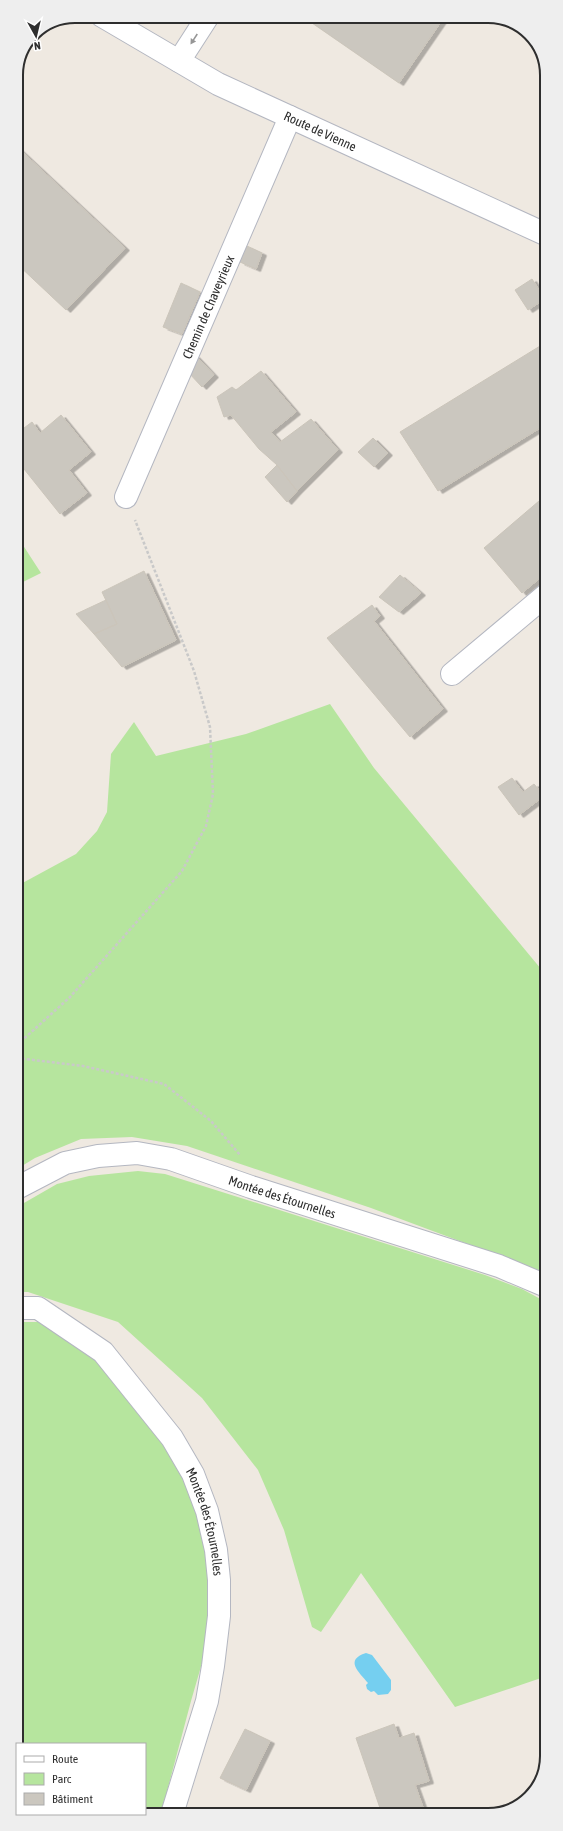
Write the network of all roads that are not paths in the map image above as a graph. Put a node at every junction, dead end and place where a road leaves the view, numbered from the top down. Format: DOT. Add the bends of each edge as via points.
graph roads {
  1 [pos="114,23"];
  2 [pos="203,23"];
  3 [pos="179,61"];
  4 [pos="290,117"];
  5 [pos="540,232"];
  6 [pos="126,497"];
  7 [pos="540,601"];
  8 [pos="452,674"];
  9 [pos="23,1185"];
  10 [pos="540,1283"];
  11 [pos="23,1308"];
  12 [pos="174,1808"];
  1 -- 3 [label="street, Route de Vienne"];
  2 -- 3 [label="street, one-way"];
  3 -- 4 [label="street, Route de Vienne" via="218,84"];
  4 -- 5 [label="street, Route de Vienne"];
  4 -- 6 [label="street, Chemin de Chaveyrieux"];
  7 -- 8 [label="street"];
  9 -- 10 [label="street, Montée des Étournelles" via="65,1163 98,1156 137,1154 171,1159 499,1266"];
  11 -- 12 [label="street, Montée des Étournelles" via="38,1308 103,1352 172,1438 193,1474 208,1511 216,1550 219,1616 207,1701"];
}
